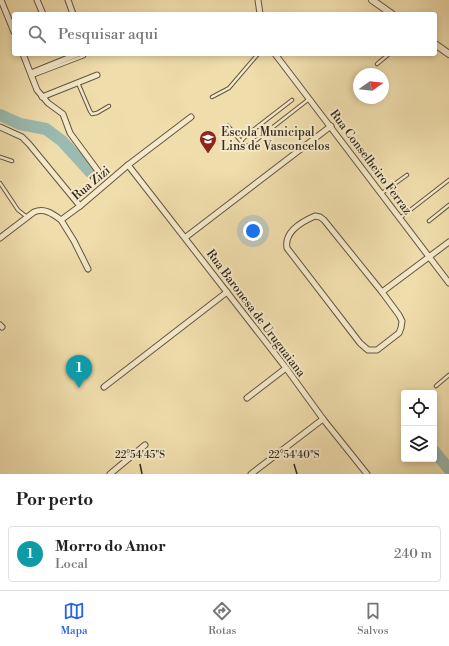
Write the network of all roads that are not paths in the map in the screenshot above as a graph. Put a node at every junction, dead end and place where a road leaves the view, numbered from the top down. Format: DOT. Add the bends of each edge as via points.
graph roads {
  1 [pos="1,0"];
  2 [pos="37,0"];
  3 [pos="68,0"];
  4 [pos="258,0"];
  5 [pos="375,1"];
  6 [pos="42,12"];
  7 [pos="72,12"];
  8 [pos="260,12"];
  9 [pos="389,12"];
  10 [pos="12,27"];
  11 [pos="437,45"];
  12 [pos="449,54"];
  13 [pos="24,56"];
  14 [pos="74,56"];
  15 [pos="84,56"];
  16 [pos="256,56"];
  17 [pos="277,56"];
  18 [pos="387,56"];
  19 [pos="377,64"];
  20 [pos="31,75"];
  21 [pos="97,75"];
  22 [pos="78,83"];
  23 [pos="42,97"];
  24 [pos="212,97"];
  25 [pos="309,98"];
  26 [pos="292,100"];
  27 [pos="109,106"];
  28 [pos="191,117"];
  29 [pos="0,126"];
  30 [pos="228,126"];
  31 [pos="331,126"];
  32 [pos="241,141"];
  33 [pos="0,157"];
  34 [pos="12,161"];
  35 [pos="128,165"];
  36 [pos="98,170"];
  37 [pos="407,175"];
  38 [pos="449,180"];
  39 [pos="0,183"];
  40 [pos="382,193"];
  41 [pos="449,205"];
  42 [pos="80,206"];
  43 [pos="28,217"];
  44 [pos="400,218"];
  45 [pos="61,220"];
  46 [pos="429,222"];
  47 [pos="0,238"];
  48 [pos="186,238"];
  49 [pos="449,242"];
  50 [pos="429,256"];
  51 [pos="88,269"];
  52 [pos="449,284"];
  53 [pos="227,292"];
  54 [pos="382,292"];
  55 [pos="286,368"];
  56 [pos="449,375"];
  57 [pos="436,386"];
  58 [pos="104,387"];
  59 [pos="247,398"];
  60 [pos="323,419"];
  61 [pos="145,445"];
  62 [pos="110,474"];
  63 [pos="251,474"];
  64 [pos="367,474"];
  1 -- 10 [label="street"];
  2 -- 6 [label="street"];
  3 -- 7 [label="street"];
  4 -- 8 [label="street"];
  5 -- 9 [label="street"];
  11 -- 12 [label="street"];
  13 -- 20 [label="street"];
  14 -- 20 [label="street"];
  15 -- 20 [label="lane"];
  16 -- 24 [label="lane" via="229,88"];
  17 -- 25 [label="street, Rua Conselheiro Ferraz"];
  18 -- 19 [label="lane"];
  20 -- 23 [label="street"];
  21 -- 22 [label="street"];
  22 -- 23 [label="street"];
  22 -- 27 [label="lane" via="92,114"];
  23 -- 36 [label="street" via="63,114 70,133"];
  25 -- 31 [label="street, Rua Conselheiro Ferraz"];
  25 -- 32 [label="lane" via="250,145 245,146"];
  26 -- 32 [label="lane"];
  28 -- 35 [label="street, Rua Zizi"];
  29 -- 42 [label="street" via="22,137"];
  30 -- 32 [label="lane"];
  31 -- 40 [label="street, Rua Conselheiro Ferraz"];
  31 -- 48 [label="street"];
  33 -- 34 [label="lane"];
  35 -- 42 [label="street, Rua Zizi"];
  35 -- 48 [label="street, Rua Baronesa de Uruguaiana"];
  37 -- 40 [label="lane"];
  38 -- 44 [label="lane"];
  39 -- 43 [label="lane" via="18,210"];
  40 -- 44 [label="street, Rua Conselheiro Ferraz"];
  41 -- 46 [label="lane"];
  42 -- 45 [label="street, Rua Zizi"];
  43 -- 45 [label="street" via="43,210"];
  43 -- 47 [label="street"];
  44 -- 50 [label="street, Rua Conselheiro Ferraz"];
  45 -- 51 [label="street"];
  48 -- 53 [label="street, Rua Baronesa de Uruguaiana"];
  49 -- 50 [label="street"];
  50 -- 52 [label="street, Rua Conselheiro Ferraz"];
  50 -- 54 [label="street"];
  53 -- 55 [label="street, Rua Baronesa de Uruguaiana"];
  53 -- 58 [label="street"];
  54 -- 54 [label="street" via="320,217 308,219 287,236 287,248 368,350 377,350 402,328 400,315"];
  55 -- 59 [label="street"];
  55 -- 60 [label="street, Rua Baronesa de Uruguaiana"];
  56 -- 57 [label="lane"];
  60 -- 63 [label="street"];
  60 -- 64 [label="street, Rua Baronesa de Uruguaiana"];
  61 -- 62 [label="street"];
}
